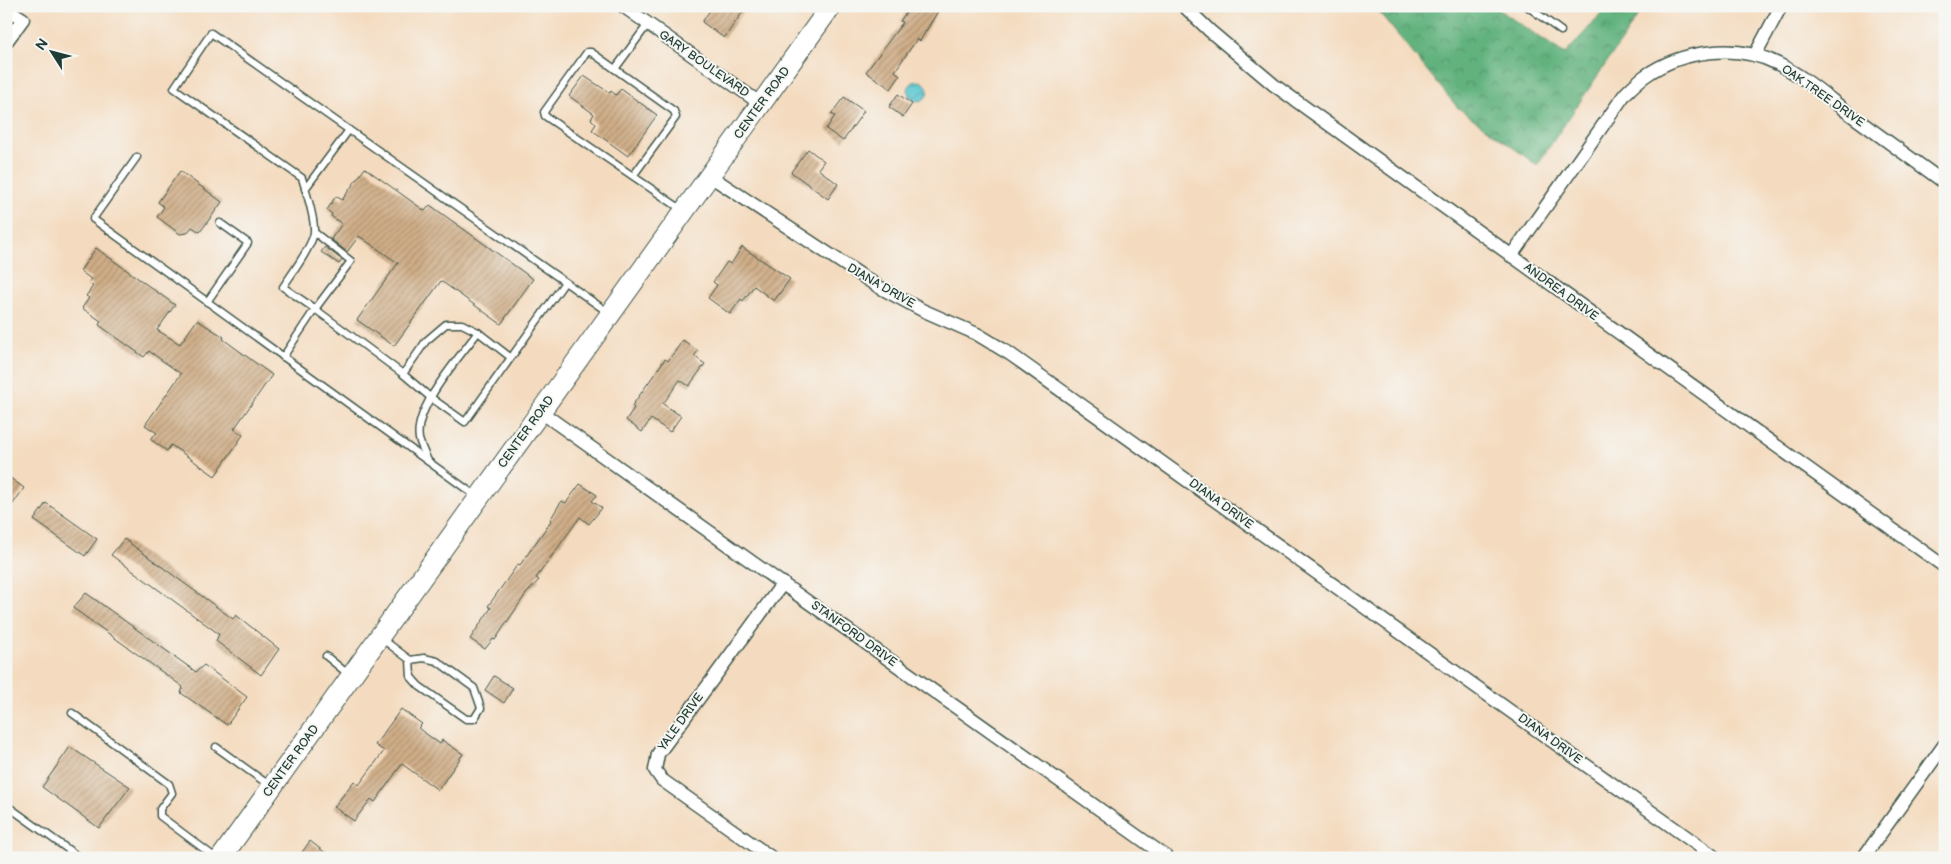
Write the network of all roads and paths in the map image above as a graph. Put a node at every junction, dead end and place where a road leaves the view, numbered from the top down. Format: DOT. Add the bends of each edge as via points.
graph roads {
  1 [pos="623,6"];
  2 [pos="831,6"];
  3 [pos="1184,6"];
  4 [pos="1527,6"];
  5 [pos="1781,6"];
  6 [pos="6,8"];
  7 [pos="648,24"];
  8 [pos="1561,31"];
  9 [pos="6,42"];
  10 [pos="1755,55"];
  11 [pos="615,68"];
  12 [pos="761,104"];
  13 [pos="348,130"];
  14 [pos="137,157"];
  15 [pos="633,176"];
  16 [pos="710,176"];
  17 [pos="1945,183"];
  18 [pos="305,189"];
  19 [pos="684,211"];
  20 [pos="220,223"];
  21 [pos="314,232"];
  22 [pos="1511,256"];
  23 [pos="565,282"];
  24 [pos="207,302"];
  25 [pos="315,308"];
  26 [pos="611,314"];
  27 [pos="478,332"];
  28 [pos="510,356"];
  29 [pos="283,357"];
  30 [pos="403,374"];
  31 [pos="430,397"];
  32 [pos="541,412"];
  33 [pos="428,462"];
  34 [pos="479,498"];
  35 [pos="1945,567"];
  36 [pos="783,583"];
  37 [pos="380,638"];
  38 [pos="326,656"];
  39 [pos="410,660"];
  40 [pos="351,676"];
  41 [pos="72,713"];
  42 [pos="1945,744"];
  43 [pos="216,747"];
  44 [pos="272,787"];
  45 [pos="6,805"];
  46 [pos="80,858"];
  47 [pos="216,858"];
  48 [pos="221,858"];
  49 [pos="772,858"];
  50 [pos="1168,858"];
  51 [pos="1716,858"];
  52 [pos="1863,858"];
  1 -- 7 [label="street, GARY BOULEVARD"];
  2 -- 12 [label="main road, CENTER ROAD"];
  3 -- 22 [label="street, ANDREA DRIVE" via="1274,85"];
  4 -- 8 [label="lane"];
  5 -- 10 [label="street"];
  6 -- 9 [label="street" via="23,19"];
  7 -- 11 [label="lane"];
  7 -- 12 [label="street, GARY BOULEVARD"];
  10 -- 17 [label="street, OAK TREE DRIVE" via="1794,74"];
  10 -- 22 [label="street, OAK TREE DRIVE" via="1704,53 1684,57 1644,77 1625,94"];
  11 -- 15 [label="lane" via="674,111 676,117"];
  11 -- 15 [label="lane" via="587,52 544,112 545,116"];
  12 -- 16 [label="main road, CENTER ROAD"];
  13 -- 18 [label="lane"];
  13 -- 18 [label="lane" via="211,33 174,88 302,178"];
  13 -- 23 [label="lane"];
  14 -- 24 [label="lane" via="93,219"];
  15 -- 19 [label="lane"];
  16 -- 19 [label="main road, CENTER ROAD"];
  16 -- 51 [label="street, DIANA DRIVE" via="879,287 977,334 1010,354"];
  18 -- 21 [label="lane"];
  19 -- 26 [label="main road, CENTER ROAD"];
  20 -- 24 [label="lane" via="248,243"];
  21 -- 25 [label="lane" via="283,287"];
  21 -- 25 [label="lane" via="351,261"];
  22 -- 35 [label="street, ANDREA DRIVE"];
  23 -- 26 [label="lane"];
  23 -- 28 [label="lane"];
  24 -- 29 [label="lane"];
  25 -- 29 [label="lane"];
  25 -- 30 [label="lane"];
  26 -- 32 [label="main road, CENTER ROAD"];
  27 -- 28 [label="lane"];
  27 -- 30 [label="lane" via="462,324 446,324 426,342"];
  27 -- 31 [label="lane"];
  28 -- 31 [label="lane" via="465,422"];
  29 -- 33 [label="lane"];
  30 -- 31 [label="lane"];
  31 -- 33 [label="lane" via="422,416 419,438"];
  32 -- 34 [label="main road, CENTER ROAD"];
  32 -- 36 [label="street, STANFORD DRIVE"];
  33 -- 34 [label="lane"];
  34 -- 37 [label="main road, CENTER ROAD"];
  36 -- 49 [label="street, YALE DRIVE" via="658,754 655,770 662,780"];
  36 -- 50 [label="street, STANFORD DRIVE"];
  37 -- 39 [label="lane"];
  37 -- 40 [label="main road, CENTER ROAD"];
  38 -- 40 [label="lane"];
  39 -- 39 [label="lane" via="411,677 419,686 466,719 474,719 481,708 474,688 437,661 424,658"];
  40 -- 44 [label="main road, CENTER ROAD"];
  41 -- 47 [label="lane" via="169,784 172,793 160,810 160,816"];
  42 -- 52 [label="street"];
  43 -- 44 [label="lane"];
  44 -- 48 [label="main road, CENTER ROAD"];
  45 -- 46 [label="lane"];
}
